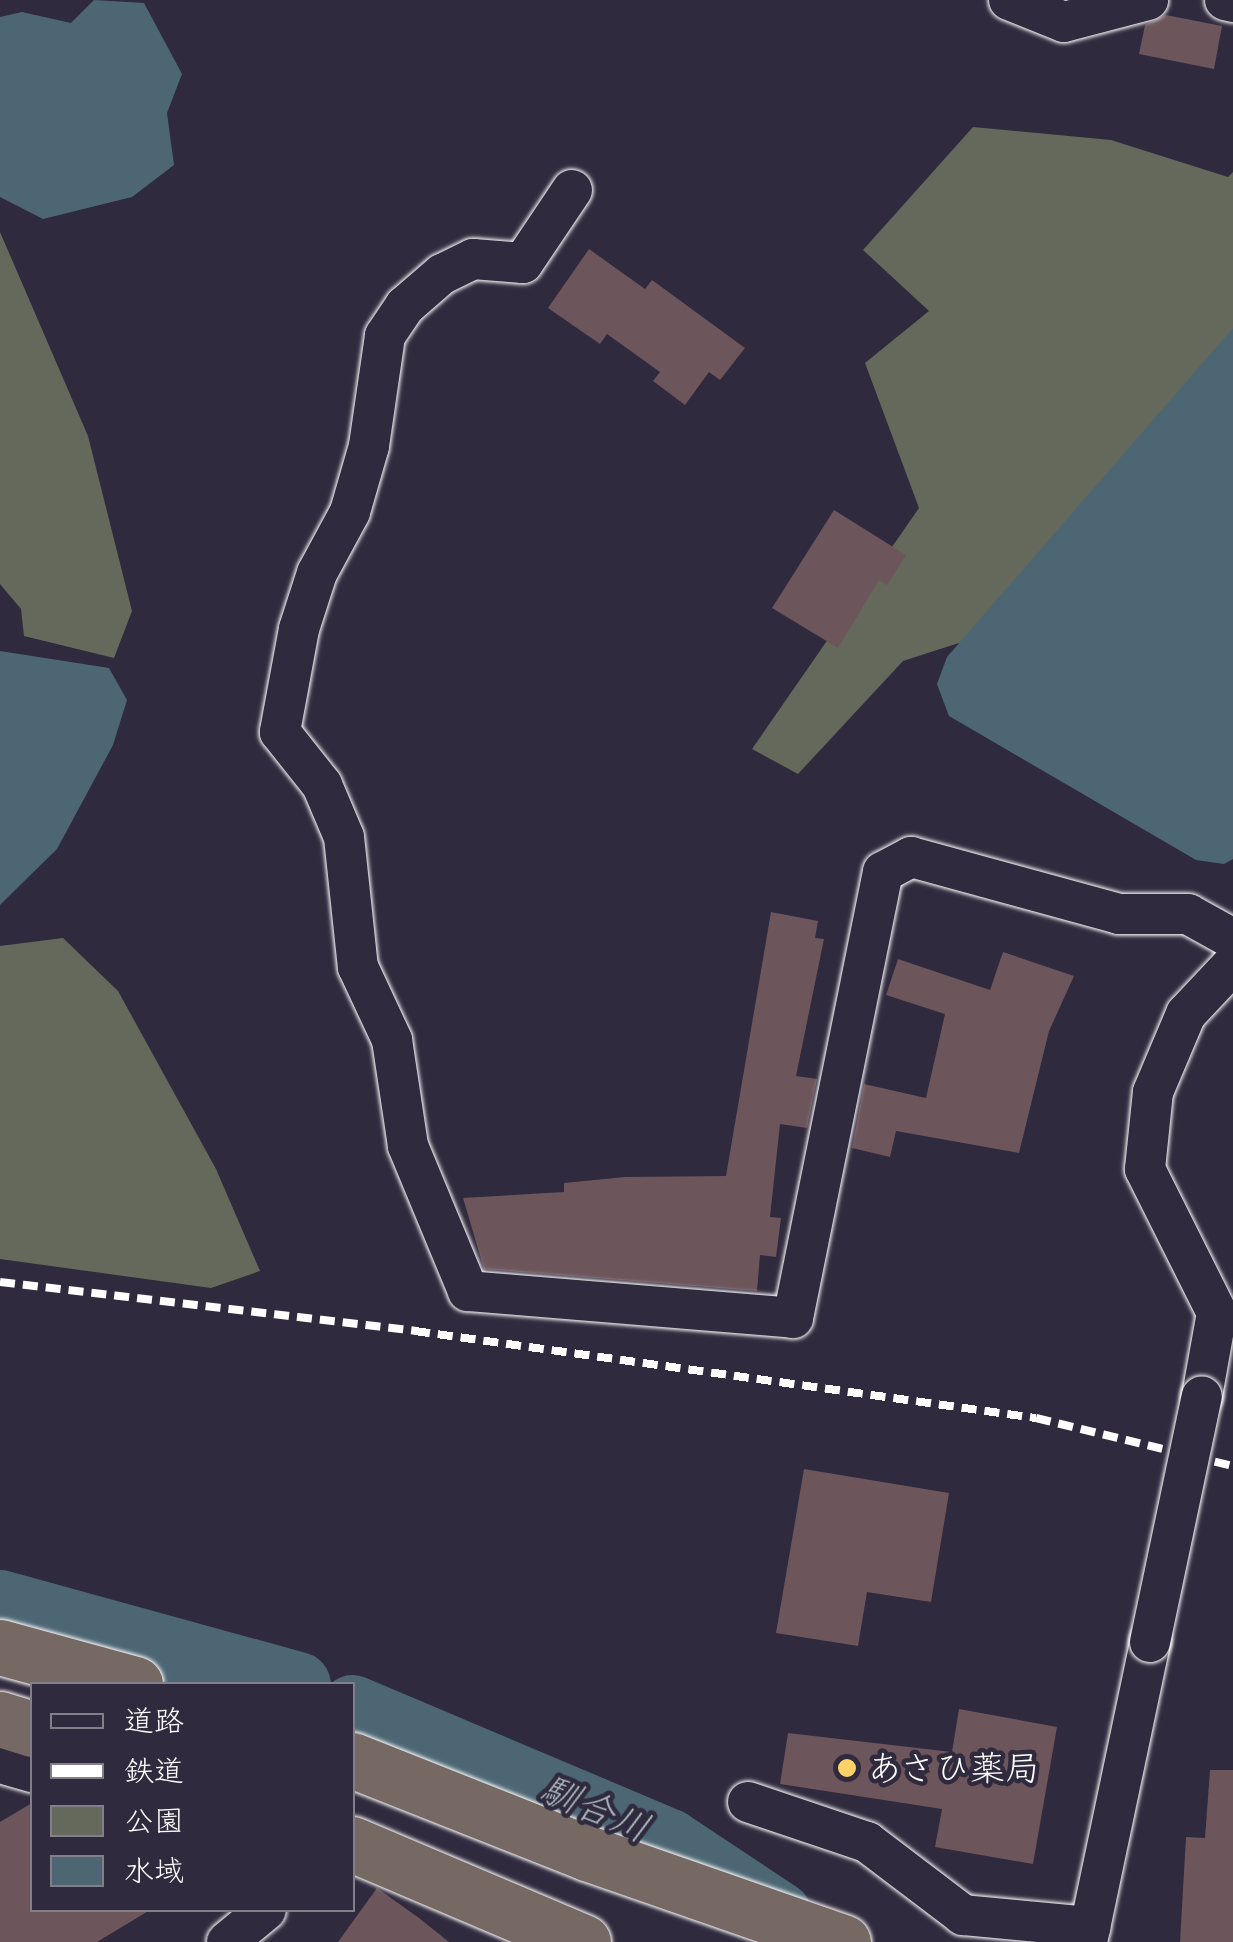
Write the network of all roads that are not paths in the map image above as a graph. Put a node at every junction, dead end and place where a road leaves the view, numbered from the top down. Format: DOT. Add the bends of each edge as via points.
graph roads {
  1 [pos="1009,0"];
  2 [pos="1148,0"];
  3 [pos="1225,0"];
  4 [pos="1233,2"];
  5 [pos="572,190"];
  6 [pos="1233,940"];
  7 [pos="1233,964"];
  8 [pos="0,1647"];
  9 [pos="128,1682"];
  10 [pos="0,1720"];
  11 [pos="30,1728"];
  12 [pos="355,1761"];
  13 [pos="0,1763"];
  14 [pos="30,1771"];
  15 [pos="748,1802"];
  16 [pos="355,1845"];
  17 [pos="264,1912"];
  18 [pos="1089,1934"];
  19 [pos="573,1940"];
  20 [pos="226,1942"];
  21 [pos="843,1942"];
  1 -- 2 [label="street" via="1064,22"];
  3 -- 4 [label="street"];
  5 -- 6 [label="street" via="523,263 472,260 442,274 404,306 386,336 369,446 350,512 317,573 299,629 280,732 322,785 344,837 358,967 392,1040 408,1146 468,1292 793,1318 883,872 911,857 1119,914 1188,914"];
  7 -- 18 [label="street, bridge" via="1179,1029 1152,1092 1145,1169 1216,1312"];
  8 -- 9 [label="highway"];
  10 -- 11 [label="highway"];
  12 -- 21 [label="highway" via="587,1853"];
  13 -- 14 [label="street"];
  15 -- 18 [label="street" via="867,1842 964,1914"];
  16 -- 19 [label="highway"];
  17 -- 20 [label="street"];
}
